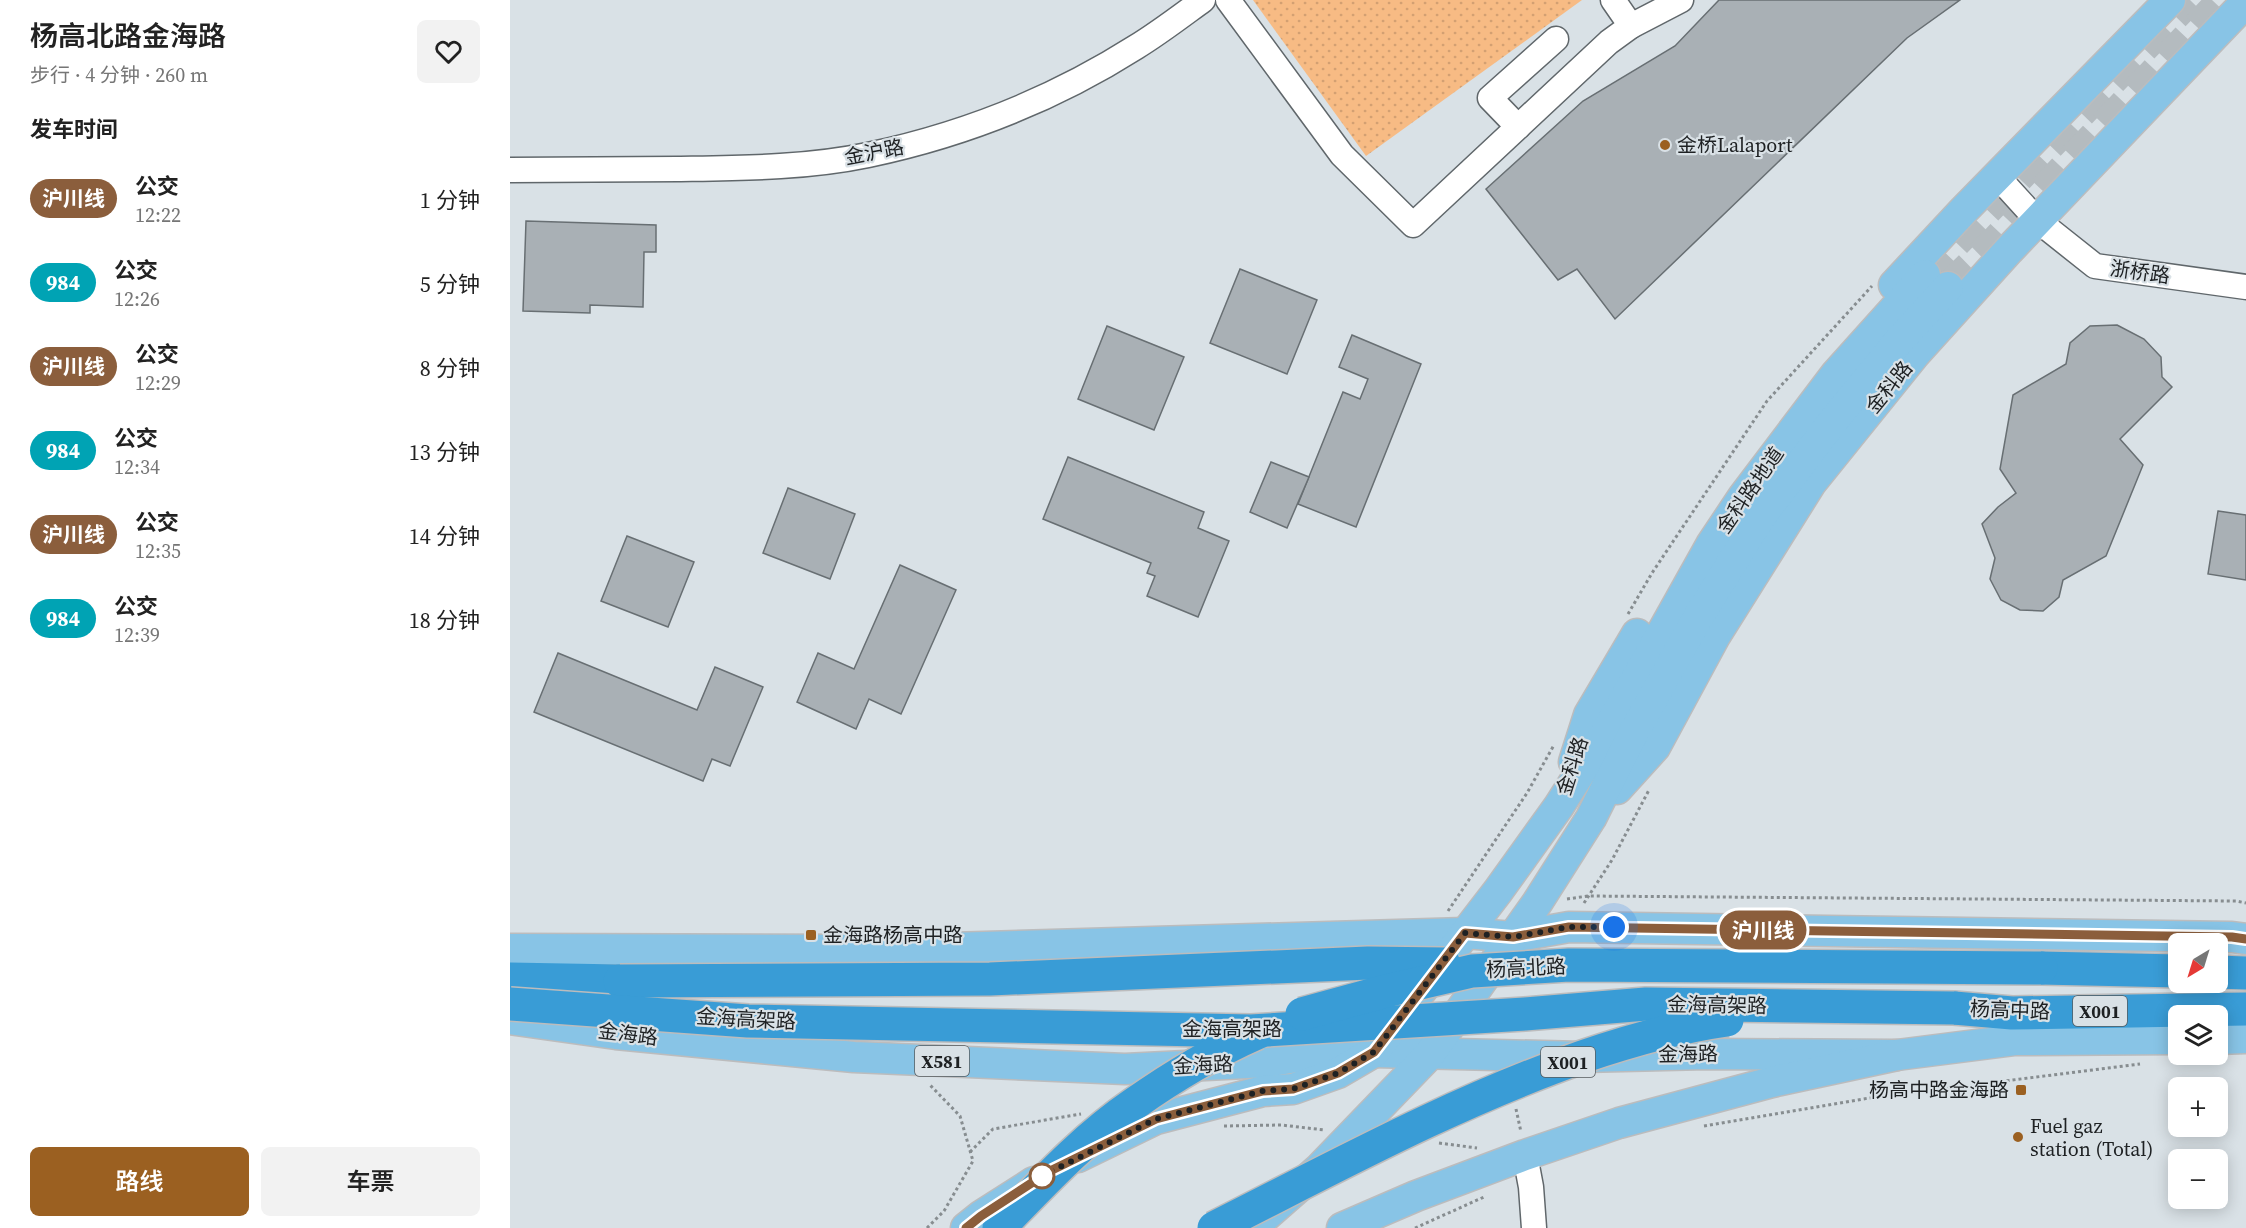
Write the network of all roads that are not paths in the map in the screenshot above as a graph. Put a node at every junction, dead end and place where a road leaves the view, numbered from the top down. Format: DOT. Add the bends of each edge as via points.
graph roads {
  1 [pos="1203,0"];
  2 [pos="1228,0"];
  3 [pos="1613,0"];
  4 [pos="1682,0"];
  5 [pos="2170,0"];
  6 [pos="2246,2"];
  7 [pos="1631,26"];
  8 [pos="1556,39"];
  9 [pos="1518,127"];
  10 [pos="510,170"];
  11 [pos="1997,176"];
  12 [pos="2037,220"];
  13 [pos="1937,281"];
  14 [pos="2246,287"];
  15 [pos="1621,730"];
  16 [pos="1559,806"];
  17 [pos="1591,818"];
  18 [pos="1465,933"];
  19 [pos="1513,937"];
  20 [pos="2246,939"];
  21 [pos="510,949"];
  22 [pos="1569,965"];
  23 [pos="2168,971"];
  24 [pos="2228,972"];
  25 [pos="2246,973"];
  26 [pos="510,979"];
  27 [pos="510,1004"];
  28 [pos="1953,1008"];
  29 [pos="2246,1009"];
  30 [pos="510,1019"];
  31 [pos="2246,1038"];
  32 [pos="2228,1046"];
  33 [pos="2168,1050"];
  34 [pos="1374,1052"];
  35 [pos="1897,1054"];
  36 [pos="1429,1055"];
  37 [pos="1527,1166"];
  38 [pos="966,1228"];
  39 [pos="999,1228"];
  40 [pos="1214,1228"];
  41 [pos="1252,1228"];
  42 [pos="1342,1228"];
  43 [pos="1534,1228"];
  1 -- 10 [label="street, 金沪路" via="1137,47 1034,102 907,146 807,164 744,168"];
  2 -- 9 [label="street" via="1342,155 1413,225"];
  3 -- 7 [label="street"];
  4 -- 7 [label="street"];
  5 -- 11 [label="main road, 金科路"];
  6 -- 12 [label="main road, 金科路"];
  7 -- 9 [label="street"];
  8 -- 9 [label="street" via="1490,98"];
  11 -- 12 [label="street, 浙桥路"];
  11 -- 16 [label="main road, 金科路" via="1838,345 1704,522 1589,715"];
  12 -- 14 [label="street, 浙桥路" via="2095,266"];
  12 -- 17 [label="main road, 金科路" via="1916,354 1811,483 1715,636 1654,747"];
  13 -- 15 [label="main road, 金科路地道" via="1836,374 1743,497 1673,610"];
  15 -- 16 [label="main road, 金科路"];
  15 -- 17 [label="main road, 金科路"];
  16 -- 18 [label="main road, 金科路"];
  17 -- 19 [label="main road, 金科路"];
  18 -- 19 [label="main road"];
  18 -- 21 [label="main road" via="880,950"];
  18 -- 34 [label="main road, 金科路"];
  19 -- 20 [label="main road" via="1569,927"];
  19 -- 36 [label="main road, 金科路"];
  22 -- 23 [label="highway, 杨高北路 / X001, bridge"];
  22 -- 26 [label="highway, 金海高架路, bridge" via="1368,963 990,979"];
  22 -- 39 [label="highway, 杨高北路 / X001, bridge" via="1472,971 1386,991 1299,1015 1225,1047 1133,1104 1085,1143"];
  24 -- 25 [label="highway"];
  27 -- 28 [label="highway, 金海高架路, bridge" via="748,1021 1251,1031 1646,1004"];
  28 -- 29 [label="highway, 杨高中路 / X001" via="2012,1013"];
  28 -- 40 [label="highway, X001, bridge" via="1747,1018 1695,1025 1622,1044 1476,1099"];
  30 -- 34 [label="main road, 金海路 / X581" via="616,1034 854,1057 1113,1069 1266,1062 1332,1051"];
  31 -- 32 [label="main road"];
  33 -- 35 [label="main road, 杨高中路 / X001" via="2015,1040"];
  34 -- 36 [label="main road, 金海路"];
  34 -- 38 [label="main road" via="1338,1073 1293,1089 1263,1091 1156,1119 1050,1171"];
  35 -- 36 [label="main road, 金海路"];
  35 -- 37 [label="main road, X001" via="1619,1123"];
  36 -- 41 [label="main road" via="1319,1169"];
  37 -- 42 [label="main road, X001" via="1416,1196"];
  37 -- 43 [label="street"];
}
